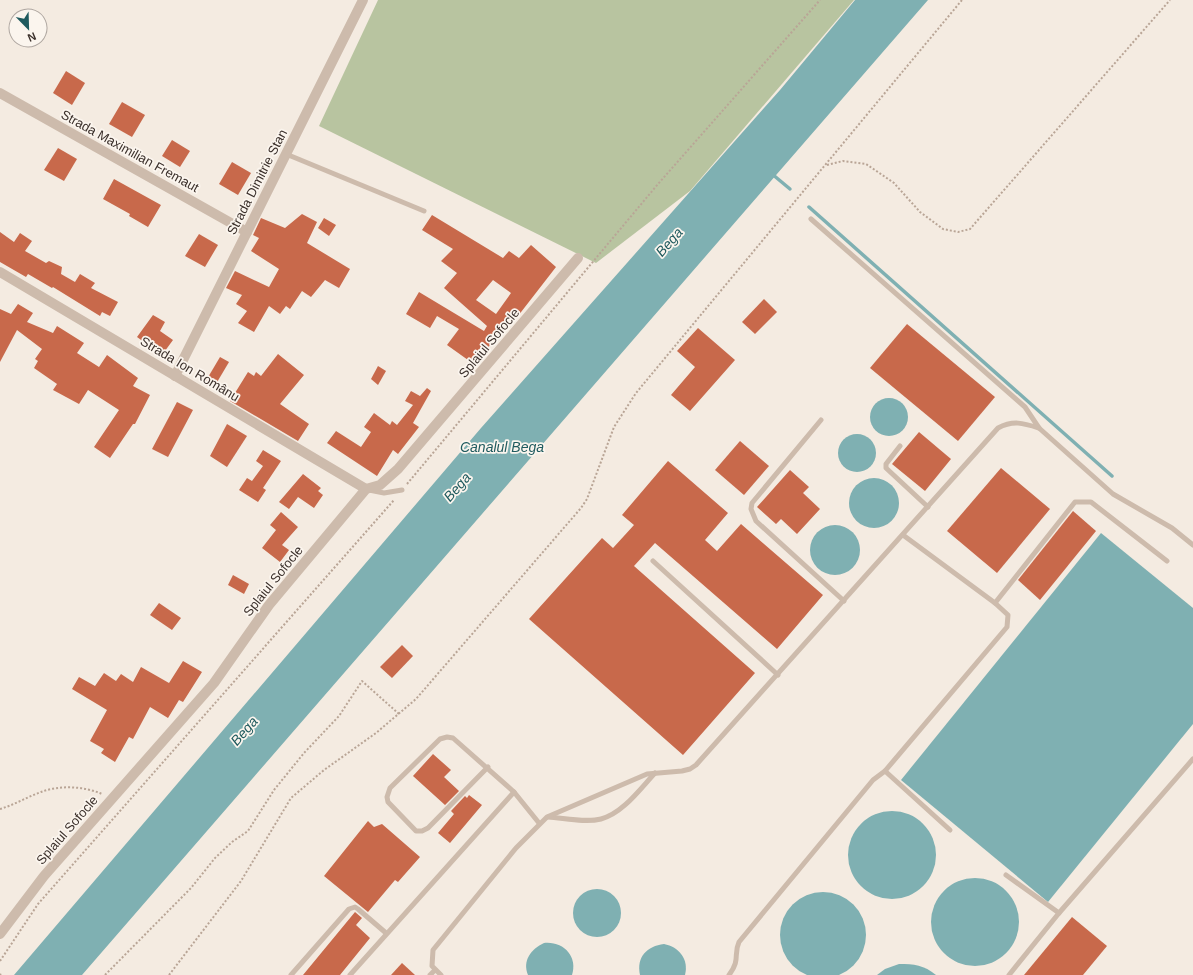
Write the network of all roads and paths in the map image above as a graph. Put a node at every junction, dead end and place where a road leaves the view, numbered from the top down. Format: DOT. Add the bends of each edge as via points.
graph roads {
  1 [pos="363,0"];
  2 [pos="820,0"];
  3 [pos="962,0"];
  4 [pos="1170,0"];
  5 [pos="0,93"];
  6 [pos="286,154"];
  7 [pos="826,165"];
  8 [pos="424,212"];
  9 [pos="811,218"];
  10 [pos="247,232"];
  11 [pos="578,258"];
  12 [pos="0,272"];
  13 [pos="175,376"];
  14 [pos="821,420"];
  15 [pos="1039,428"];
  16 [pos="900,446"];
  17 [pos="366,489"];
  18 [pos="402,490"];
  19 [pos="928,507"];
  20 [pos="903,535"];
  21 [pos="1193,545"];
  22 [pos="653,561"];
  23 [pos="1167,561"];
  24 [pos="844,601"];
  25 [pos="995,603"];
  26 [pos="778,675"];
  27 [pos="399,714"];
  28 [pos="1193,759"];
  29 [pos="488,767"];
  30 [pos="885,771"];
  31 [pos="655,773"];
  32 [pos="514,792"];
  33 [pos="112,798"];
  34 [pos="0,809"];
  35 [pos="547,817"];
  36 [pos="539,823"];
  37 [pos="950,830"];
  38 [pos="1006,875"];
  39 [pos="1059,913"];
  40 [pos="386,933"];
  41 [pos="0,934"];
  42 [pos="0,961"];
  43 [pos="435,970"];
  44 [pos="105,975"];
  45 [pos="169,975"];
  46 [pos="291,975"];
  47 [pos="350,975"];
  48 [pos="430,975"];
  49 [pos="441,975"];
  50 [pos="729,975"];
  51 [pos="1009,975"];
  1 -- 6 [label="street, Strada Dimitrie Stan"];
  2 -- 18 [label="path" via="658,184"];
  3 -- 7 [label="path"];
  4 -- 7 [label="path" via="970,229 958,232 943,229 920,212 894,183 866,164 844,161"];
  5 -- 10 [label="street, Strada Maximilian Fremaut"];
  6 -- 8 [label="lane"];
  6 -- 10 [label="street, Strada Dimitrie Stan"];
  7 -- 27 [label="path" via="636,393 614,427 587,499 581,508 416,699"];
  9 -- 15 [label="lane" via="1025,407"];
  10 -- 13 [label="street, Strada Dimitrie Stan"];
  11 -- 17 [label="street, Splaiul Sofocle" via="398,469 380,485"];
  12 -- 13 [label="street, Strada Ion Românu"];
  13 -- 17 [label="street, Strada Ion Românu"];
  14 -- 24 [label="lane" via="752,503 751,509 756,520"];
  15 -- 19 [label="lane" via="1020,422 1008,423 998,428"];
  15 -- 21 [label="lane" via="1113,494 1172,528"];
  16 -- 19 [label="lane" via="886,464 886,468"];
  17 -- 18 [label="lane" via="384,493"];
  17 -- 33 [label="street, Splaiul Sofocle" via="269,605 214,683"];
  18 -- 42 [label="path" via="38,904"];
  19 -- 20 [label="lane"];
  20 -- 24 [label="lane"];
  20 -- 25 [label="lane"];
  22 -- 26 [label="lane"];
  23 -- 25 [label="lane" via="1091,502 1075,502"];
  24 -- 26 [label="lane"];
  25 -- 30 [label="lane" via="1008,615 1009,621 1003,634"];
  26 -- 31 [label="lane" via="690,769"];
  27 -- 44 [label="path" via="362,681 339,716 274,790 248,831 214,858 191,888"];
  27 -- 45 [label="path" via="291,798 241,881"];
  28 -- 39 [label="lane"];
  29 -- 29 [label="lane" via="453,738 440,739 390,788 388,802 416,831 422,831 428,828"];
  29 -- 32 [label="lane"];
  30 -- 37 [label="lane"];
  30 -- 50 [label="lane" via="873,780 740,942 736,949 737,960"];
  31 -- 35 [label="lane" via="647,774"];
  31 -- 35 [label="lane" via="619,810 601,819"];
  32 -- 36 [label="lane"];
  32 -- 40 [label="lane"];
  33 -- 34 [label="path" via="89,788 64,788 42,791"];
  33 -- 41 [label="street, Splaiul Sofocle" via="44,876"];
  35 -- 36 [label="lane"];
  36 -- 43 [label="lane" via="433,950 431,960"];
  38 -- 39 [label="lane"];
  39 -- 51 [label="lane"];
  40 -- 46 [label="lane" via="358,909 349,909"];
  40 -- 47 [label="lane"];
  43 -- 48 [label="lane"];
  43 -- 49 [label="lane"];
}
